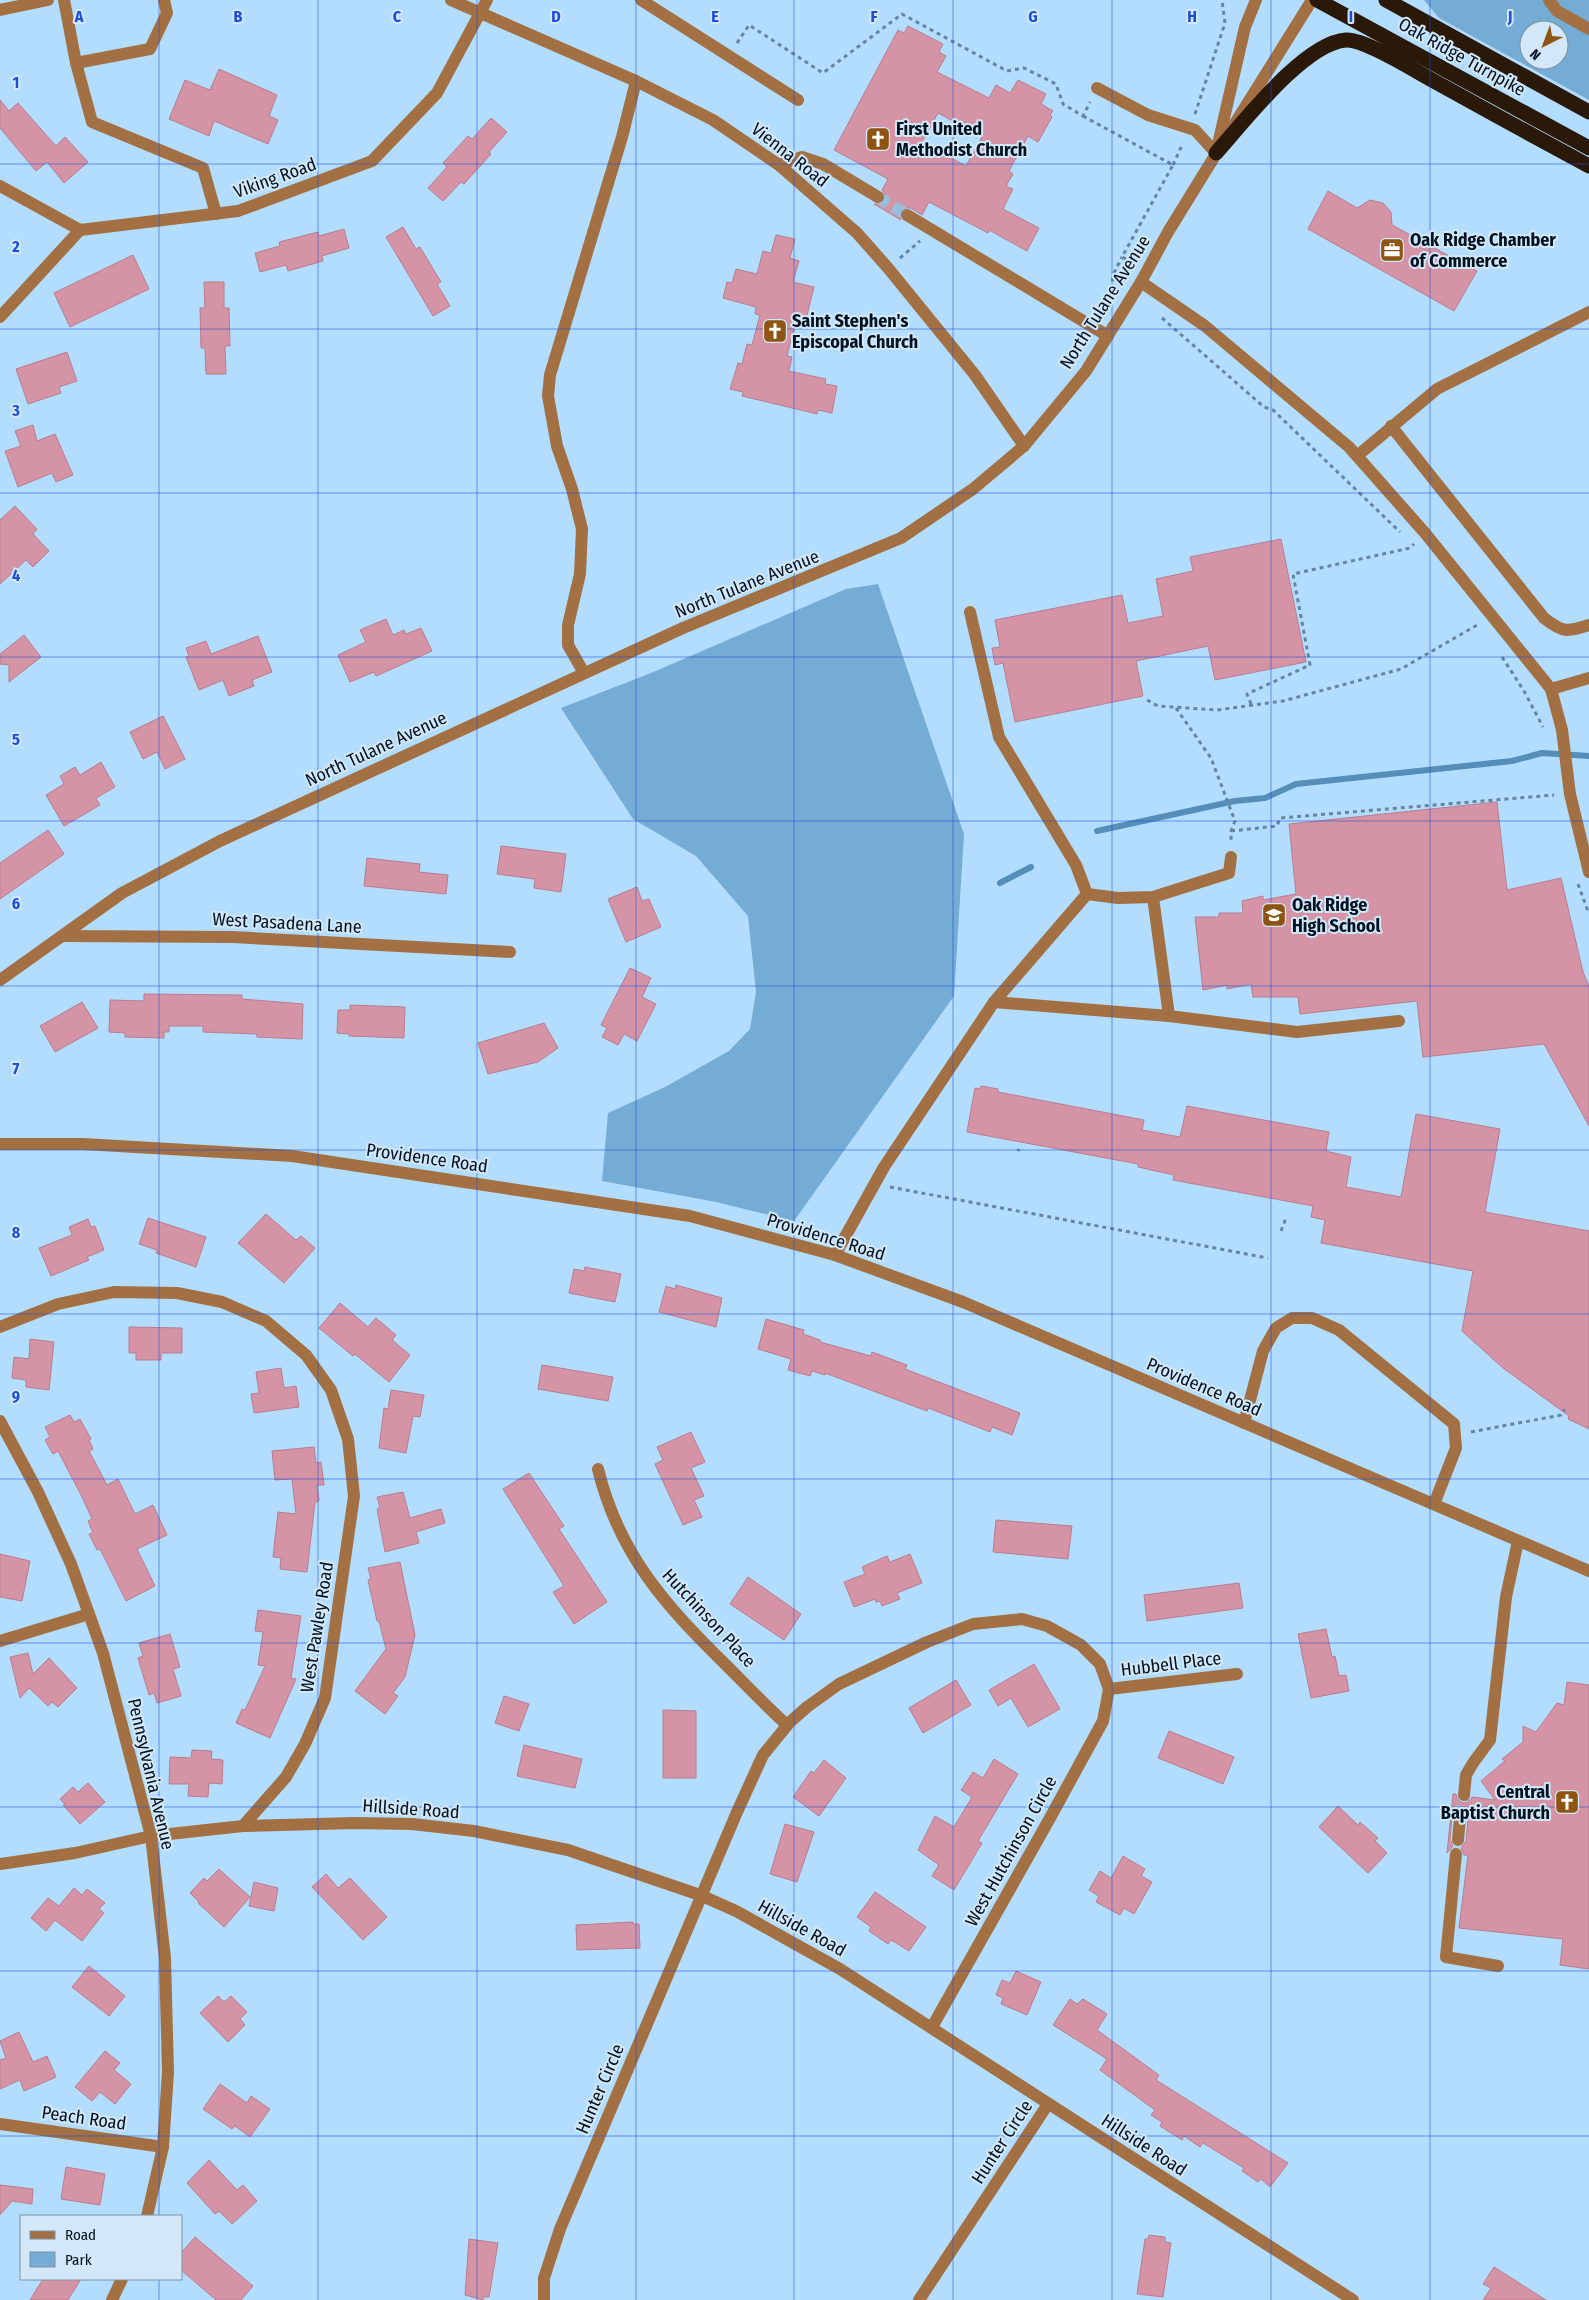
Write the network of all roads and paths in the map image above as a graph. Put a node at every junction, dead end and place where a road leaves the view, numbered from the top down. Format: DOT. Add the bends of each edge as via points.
graph roads {
  1 [pos="48,0"];
  2 [pos="64,0"];
  3 [pos="164,0"];
  4 [pos="450,0"];
  5 [pos="487,0"];
  6 [pos="641,0"];
  7 [pos="1222,0"];
  8 [pos="1256,0"];
  9 [pos="1312,0"];
  10 [pos="1317,0"];
  11 [pos="1386,0"];
  12 [pos="1413,0"];
  13 [pos="1549,0"];
  14 [pos="0,10"];
  15 [pos="480,12"];
  16 [pos="1441,30"];
  17 [pos="1589,30"];
  18 [pos="728,56"];
  19 [pos="76,63"];
  20 [pos="636,81"];
  21 [pos="1097,88"];
  22 [pos="798,100"];
  23 [pos="1589,112"];
  24 [pos="1082,116"];
  25 [pos="1190,128"];
  26 [pos="1589,148"];
  27 [pos="1216,154"];
  28 [pos="779,165"];
  29 [pos="1173,165"];
  30 [pos="1589,166"];
  31 [pos="0,186"];
  32 [pos="878,197"];
  33 [pos="216,214"];
  34 [pos="907,215"];
  35 [pos="929,228"];
  36 [pos="80,230"];
  37 [pos="1122,257"];
  38 [pos="888,268"];
  39 [pos="1144,276"];
  40 [pos="1112,289"];
  41 [pos="1589,312"];
  42 [pos="1160,316"];
  43 [pos="0,317"];
  44 [pos="1108,336"];
  45 [pos="1391,426"];
  46 [pos="1024,446"];
  47 [pos="1357,456"];
  48 [pos="1426,533"];
  49 [pos="1413,545"];
  50 [pos="1419,552"];
  51 [pos="970,612"];
  52 [pos="1492,616"];
  53 [pos="1472,617"];
  54 [pos="1477,624"];
  55 [pos="1589,625"];
  56 [pos="1483,632"];
  57 [pos="1500,654"];
  58 [pos="584,673"];
  59 [pos="1589,678"];
  60 [pos="1551,689"];
  61 [pos="1147,700"];
  62 [pos="1252,704"];
  63 [pos="1175,708"];
  64 [pos="1546,732"];
  65 [pos="1570,794"];
  66 [pos="1231,831"];
  67 [pos="1231,857"];
  68 [pos="1589,872"];
  69 [pos="1087,894"];
  70 [pos="1153,897"];
  71 [pos="62,936"];
  72 [pos="510,952"];
  73 [pos="0,980"];
  74 [pos="994,1002"];
  75 [pos="1169,1016"];
  76 [pos="1399,1021"];
  77 [pos="0,1144"];
  78 [pos="890,1187"];
  79 [pos="1286,1218"];
  80 [pos="1280,1231"];
  81 [pos="835,1255"];
  82 [pos="1268,1258"];
  83 [pos="0,1327"];
  84 [pos="1565,1409"];
  85 [pos="0,1421"];
  86 [pos="1244,1423"];
  87 [pos="1471,1432"];
  88 [pos="598,1469"];
  89 [pos="1434,1504"];
  90 [pos="1518,1541"];
  91 [pos="1589,1571"];
  92 [pos="89,1614"];
  93 [pos="0,1641"];
  94 [pos="1237,1674"];
  95 [pos="1109,1689"];
  96 [pos="787,1725"];
  97 [pos="1464,1796"];
  98 [pos="1460,1818"];
  99 [pos="243,1826"];
  100 [pos="151,1836"];
  101 [pos="1458,1840"];
  102 [pos="1456,1854"];
  103 [pos="0,1864"];
  104 [pos="700,1895"];
  105 [pos="1498,1966"];
  106 [pos="932,2027"];
  107 [pos="1048,2104"];
  108 [pos="0,2124"];
  109 [pos="163,2147"];
  110 [pos="147,2215"];
  111 [pos="122,2280"];
  112 [pos="112,2300"];
  113 [pos="544,2300"];
  114 [pos="920,2300"];
  115 [pos="1353,2300"];
  1 -- 14 [label="street"];
  2 -- 19 [label="street"];
  3 -- 19 [label="street" via="167,13 150,49"];
  4 -- 15 [label="street, Vienna Road"];
  5 -- 15 [label="street, Viking Road"];
  6 -- 18 [label="street"];
  7 -- 25 [label="path" via="1225,23"];
  8 -- 27 [label="street" via="1245,27"];
  9 -- 27 [label="street, North Tulane Avenue"];
  10 -- 26 [label="highway, Oak Ridge Turnpike"];
  11 -- 16 [label="highway, Oak Ridge Turnpike"];
  12 -- 16 [label="highway"];
  13 -- 17 [label="street" via="1557,11"];
  15 -- 20 [label="street, Vienna Road"];
  15 -- 33 [label="street, Viking Road" via="437,93 372,161 238,211"];
  16 -- 23 [label="highway, Oak Ridge Turnpike"];
  18 -- 22 [label="street"];
  18 -- 24 [label="path" via="749,25 824,73 902,14 1007,71 1024,68 1056,84 1063,104"];
  19 -- 33 [label="street" via="92,122 203,168"];
  20 -- 28 [label="street, Vienna Road" via="713,120"];
  20 -- 58 [label="street" via="550,375 548,396 557,446 582,529 580,574 568,626 568,645"];
  21 -- 24 [label="path"];
  21 -- 25 [label="street" via="1148,115"];
  24 -- 29 [label="path"];
  25 -- 27 [label="street"];
  25 -- 29 [label="path"];
  27 -- 30 [label="highway" via="1290,70 1323,48 1346,40 1363,44 1398,62"];
  27 -- 39 [label="street, North Tulane Avenue"];
  28 -- 32 [label="street" via="802,157 823,164"];
  28 -- 38 [label="street, Vienna Road" via="857,233"];
  29 -- 37 [label="path"];
  31 -- 36 [label="street"];
  33 -- 36 [label="street, Viking Road"];
  34 -- 35 [label="street"];
  35 -- 38 [label="path" via="918,244"];
  35 -- 44 [label="street"];
  36 -- 43 [label="street"];
  37 -- 39 [label="path"];
  37 -- 40 [label="path" via="1113,275"];
  38 -- 46 [label="street, Vienna Road" via="974,375"];
  39 -- 44 [label="street, North Tulane Avenue"];
  39 -- 47 [label="street"];
  41 -- 45 [label="street" via="1437,389"];
  42 -- 49 [label="path" via="1264,407 1273,410"];
  44 -- 46 [label="street, North Tulane Avenue" via="1086,371"];
  45 -- 47 [label="street"];
  45 -- 55 [label="street" via="1544,618 1559,630"];
  46 -- 58 [label="street, North Tulane Avenue" via="973,489 901,538 683,628"];
  47 -- 48 [label="street"];
  48 -- 49 [label="path"];
  48 -- 52 [label="street"];
  49 -- 50 [label="path"];
  49 -- 62 [label="path" via="1293,574 1310,665 1247,694"];
  51 -- 69 [label="street" via="999,737 1076,865"];
  52 -- 54 [label="path"];
  52 -- 60 [label="street"];
  53 -- 54 [label="path"];
  54 -- 56 [label="path"];
  54 -- 62 [label="path" via="1401,669 1283,701"];
  57 -- 64 [label="path"];
  58 -- 71 [label="street, North Tulane Avenue" via="220,841 122,893"];
  59 -- 60 [label="street"];
  60 -- 65 [label="street" via="1562,730"];
  61 -- 63 [label="path" via="1158,706"];
  62 -- 63 [label="path" via="1217,710"];
  63 -- 66 [label="path" via="1211,758 1235,821"];
  65 -- 66 [label="path" via="1280,818 1277,826"];
  65 -- 68 [label="street"];
  66 -- 67 [label="path"];
  67 -- 70 [label="street" via="1229,873"];
  69 -- 70 [label="street" via="1118,898"];
  69 -- 74 [label="street"];
  70 -- 75 [label="street"];
  71 -- 72 [label="street, West Pasadena Lane" via="233,937"];
  71 -- 73 [label="street, North Tulane Avenue"];
  74 -- 75 [label="street"];
  74 -- 81 [label="street" via="884,1167"];
  75 -- 76 [label="street" via="1297,1032"];
  77 -- 81 [label="street, Providence Road" via="83,1144 292,1156 690,1216"];
  78 -- 82 [label="path"];
  79 -- 80 [label="path"];
  81 -- 86 [label="street, Providence Road" via="964,1302"];
  83 -- 99 [label="street, West Pawley Road" via="58,1304 114,1292 177,1293 222,1302 266,1320 306,1355 331,1390 348,1439 354,1496 324,1698 305,1744 286,1777"];
  84 -- 87 [label="path" via="1561,1415"];
  85 -- 92 [label="street, Pennsylvania Avenue" via="42,1500"];
  86 -- 89 [label="street, Providence Road"];
  86 -- 89 [label="street" via="1263,1351 1276,1328 1292,1318 1312,1318 1339,1330 1454,1424 1456,1448"];
  88 -- 96 [label="street, Hutchinson Place" via="618,1528 642,1572 689,1628"];
  89 -- 90 [label="street, Providence Road"];
  90 -- 91 [label="street, Providence Road"];
  90 -- 97 [label="street" via="1506,1597 1490,1740 1466,1775"];
  92 -- 93 [label="street"];
  92 -- 100 [label="street, Pennsylvania Avenue" via="104,1653"];
  94 -- 95 [label="street, Hubbell Place"];
  95 -- 96 [label="street, Hunter Circle" via="1100,1664 1081,1644 1047,1626 1022,1619 973,1624 839,1684"];
  95 -- 106 [label="street, West Hutchinson Circle" via="1103,1721"];
  96 -- 104 [label="street, Hunter Circle" via="763,1755"];
  98 -- 101 [label="street"];
  99 -- 100 [label="street, Hillside Road"];
  99 -- 104 [label="street, Hillside Road" via="412,1824 474,1831 568,1850"];
  100 -- 103 [label="street, Hillside Road" via="75,1853"];
  100 -- 109 [label="street, Pennsylvania Avenue" via="165,1967 168,2072"];
  102 -- 105 [label="street" via="1446,1957"];
  104 -- 106 [label="street, Hillside Road" via="736,1911 840,1969"];
  104 -- 113 [label="street, Hunter Circle" via="560,2229 544,2278"];
  106 -- 107 [label="street, Hillside Road"];
  107 -- 114 [label="street, Hunter Circle"];
  107 -- 115 [label="street, Hillside Road"];
  108 -- 109 [label="street, Peach Road"];
  109 -- 110 [label="street, Pennsylvania Avenue"];
  111 -- 112 [label="street"];
}
